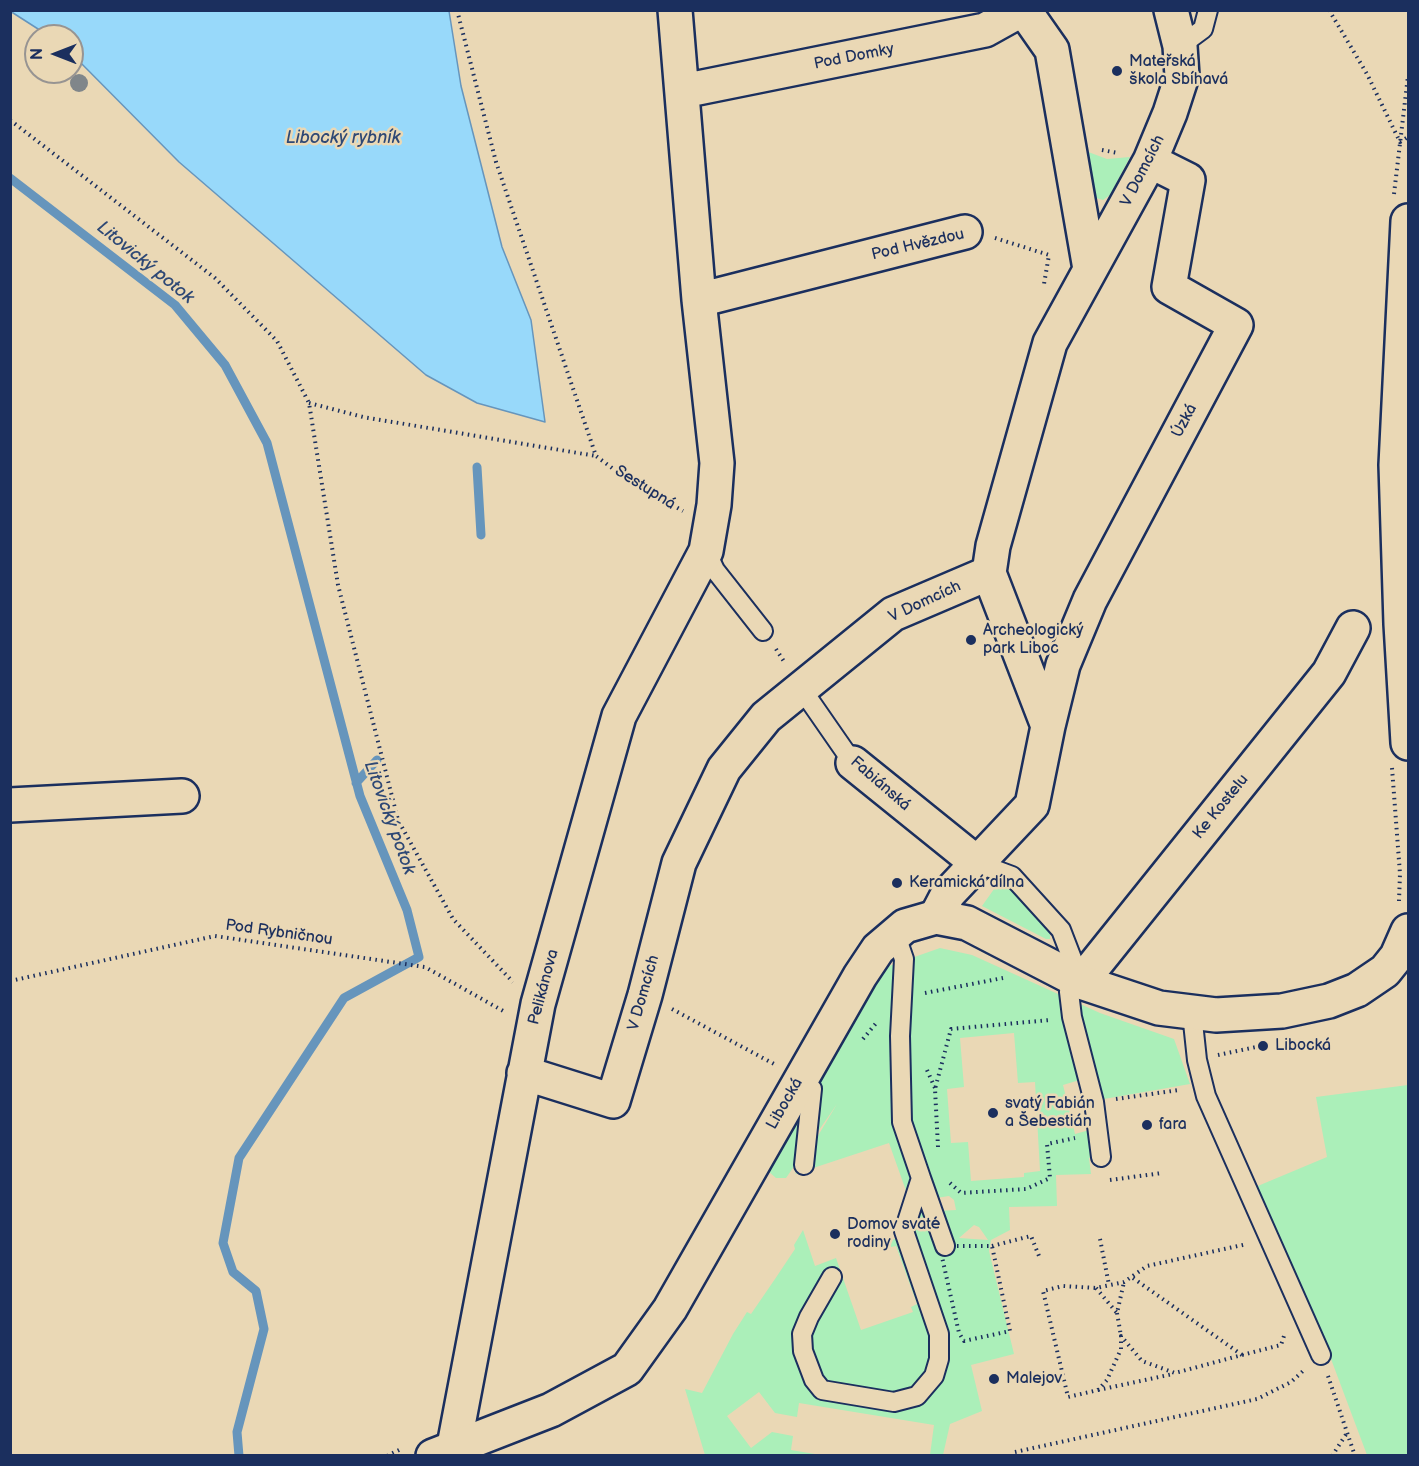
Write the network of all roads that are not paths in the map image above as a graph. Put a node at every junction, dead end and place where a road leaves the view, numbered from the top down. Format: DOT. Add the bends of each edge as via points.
graph roads {
  1 [pos="675,10"];
  2 [pos="1023,10"];
  3 [pos="1171,10"];
  4 [pos="1208,10"];
  5 [pos="1180,46"];
  6 [pos="683,91"];
  7 [pos="1150,161"];
  8 [pos="1408,220"];
  9 [pos="965,232"];
  10 [pos="1090,269"];
  11 [pos="699,300"];
  12 [pos="706,551"];
  13 [pos="989,573"];
  14 [pos="1353,628"];
  15 [pos="763,631"];
  16 [pos="801,688"];
  17 [pos="1048,726"];
  18 [pos="1408,743"];
  19 [pos="853,763"];
  20 [pos="182,796"];
  21 [pos="10,805"];
  22 [pos="977,863"];
  23 [pos="936,916"];
  24 [pos="1408,931"];
  25 [pos="895,933"];
  26 [pos="1081,982"];
  27 [pos="1192,1013"];
  28 [pos="524,1073"];
  29 [pos="790,1075"];
  30 [pos="1101,1157"];
  31 [pos="804,1165"];
  32 [pos="921,1178"];
  33 [pos="945,1246"];
  34 [pos="832,1277"];
  35 [pos="1321,1355"];
  36 [pos="448,1452"];
  1 -- 6 [label="street"];
  2 -- 6 [label="street, Pod Domky" via="985,30"];
  2 -- 10 [label="street" via="1052,50"];
  3 -- 5 [label="street, V Domcích"];
  4 -- 5 [label="lane" via="1203,29"];
  5 -- 7 [label="street, V Domcích" via="1182,76"];
  6 -- 11 [label="street"];
  7 -- 10 [label="street, V Domcích"];
  7 -- 17 [label="street, Úzká" via="1188,180 1169,287 1236,325 1090,600 1063,665"];
  8 -- 18 [label="street" via="1396,465"];
  9 -- 11 [label="street, Pod Hvězdou"];
  10 -- 13 [label="street, V Domcích" via="1050,343 993,546"];
  11 -- 12 [label="street" via="717,464"];
  12 -- 15 [label="lane" via="715,570"];
  12 -- 28 [label="street, Pelikánova" via="619,716 535,1015"];
  13 -- 16 [label="street, V Domcích" via="892,614"];
  13 -- 17 [label="street"];
  14 -- 26 [label="street, Ke Kostelu" via="1329,674"];
  16 -- 19 [label="lane, Fabiánská"];
  16 -- 28 [label="street, V Domcích" via="766,717 724,769 679,863 613,1101"];
  17 -- 22 [label="street" via="1032,805"];
  19 -- 22 [label="street, Fabiánská"];
  20 -- 21 [label="street"];
  22 -- 23 [label="street" via="948,894"];
  22 -- 26 [label="lane" via="1012,876 1061,930"];
  23 -- 25 [label="street, Libocká" via="916,921"];
  23 -- 26 [label="street" via="990,933"];
  24 -- 27 [label="street" via="1385,971 1371,982 1329,1001 1252,1014"];
  25 -- 29 [label="street, Libocká" via="878,949"];
  25 -- 32 [label="lane" via="904,959 900,1036 903,1122"];
  26 -- 27 [label="street" via="1158,1008"];
  26 -- 30 [label="lane" via="1069,992 1094,1102"];
  27 -- 35 [label="lane" via="1206,1058 1206,1096"];
  28 -- 36 [label="street, Pelikánova"];
  29 -- 31 [label="lane" via="812,1089"];
  29 -- 36 [label="street, Libocká" via="670,1309 627,1369 551,1410"];
  32 -- 33 [label="lane"];
  32 -- 34 [label="lane" via="904,1231 939,1334 939,1359 934,1376 917,1396 894,1402 822,1390 814,1380 803,1351 802,1334"];
}
